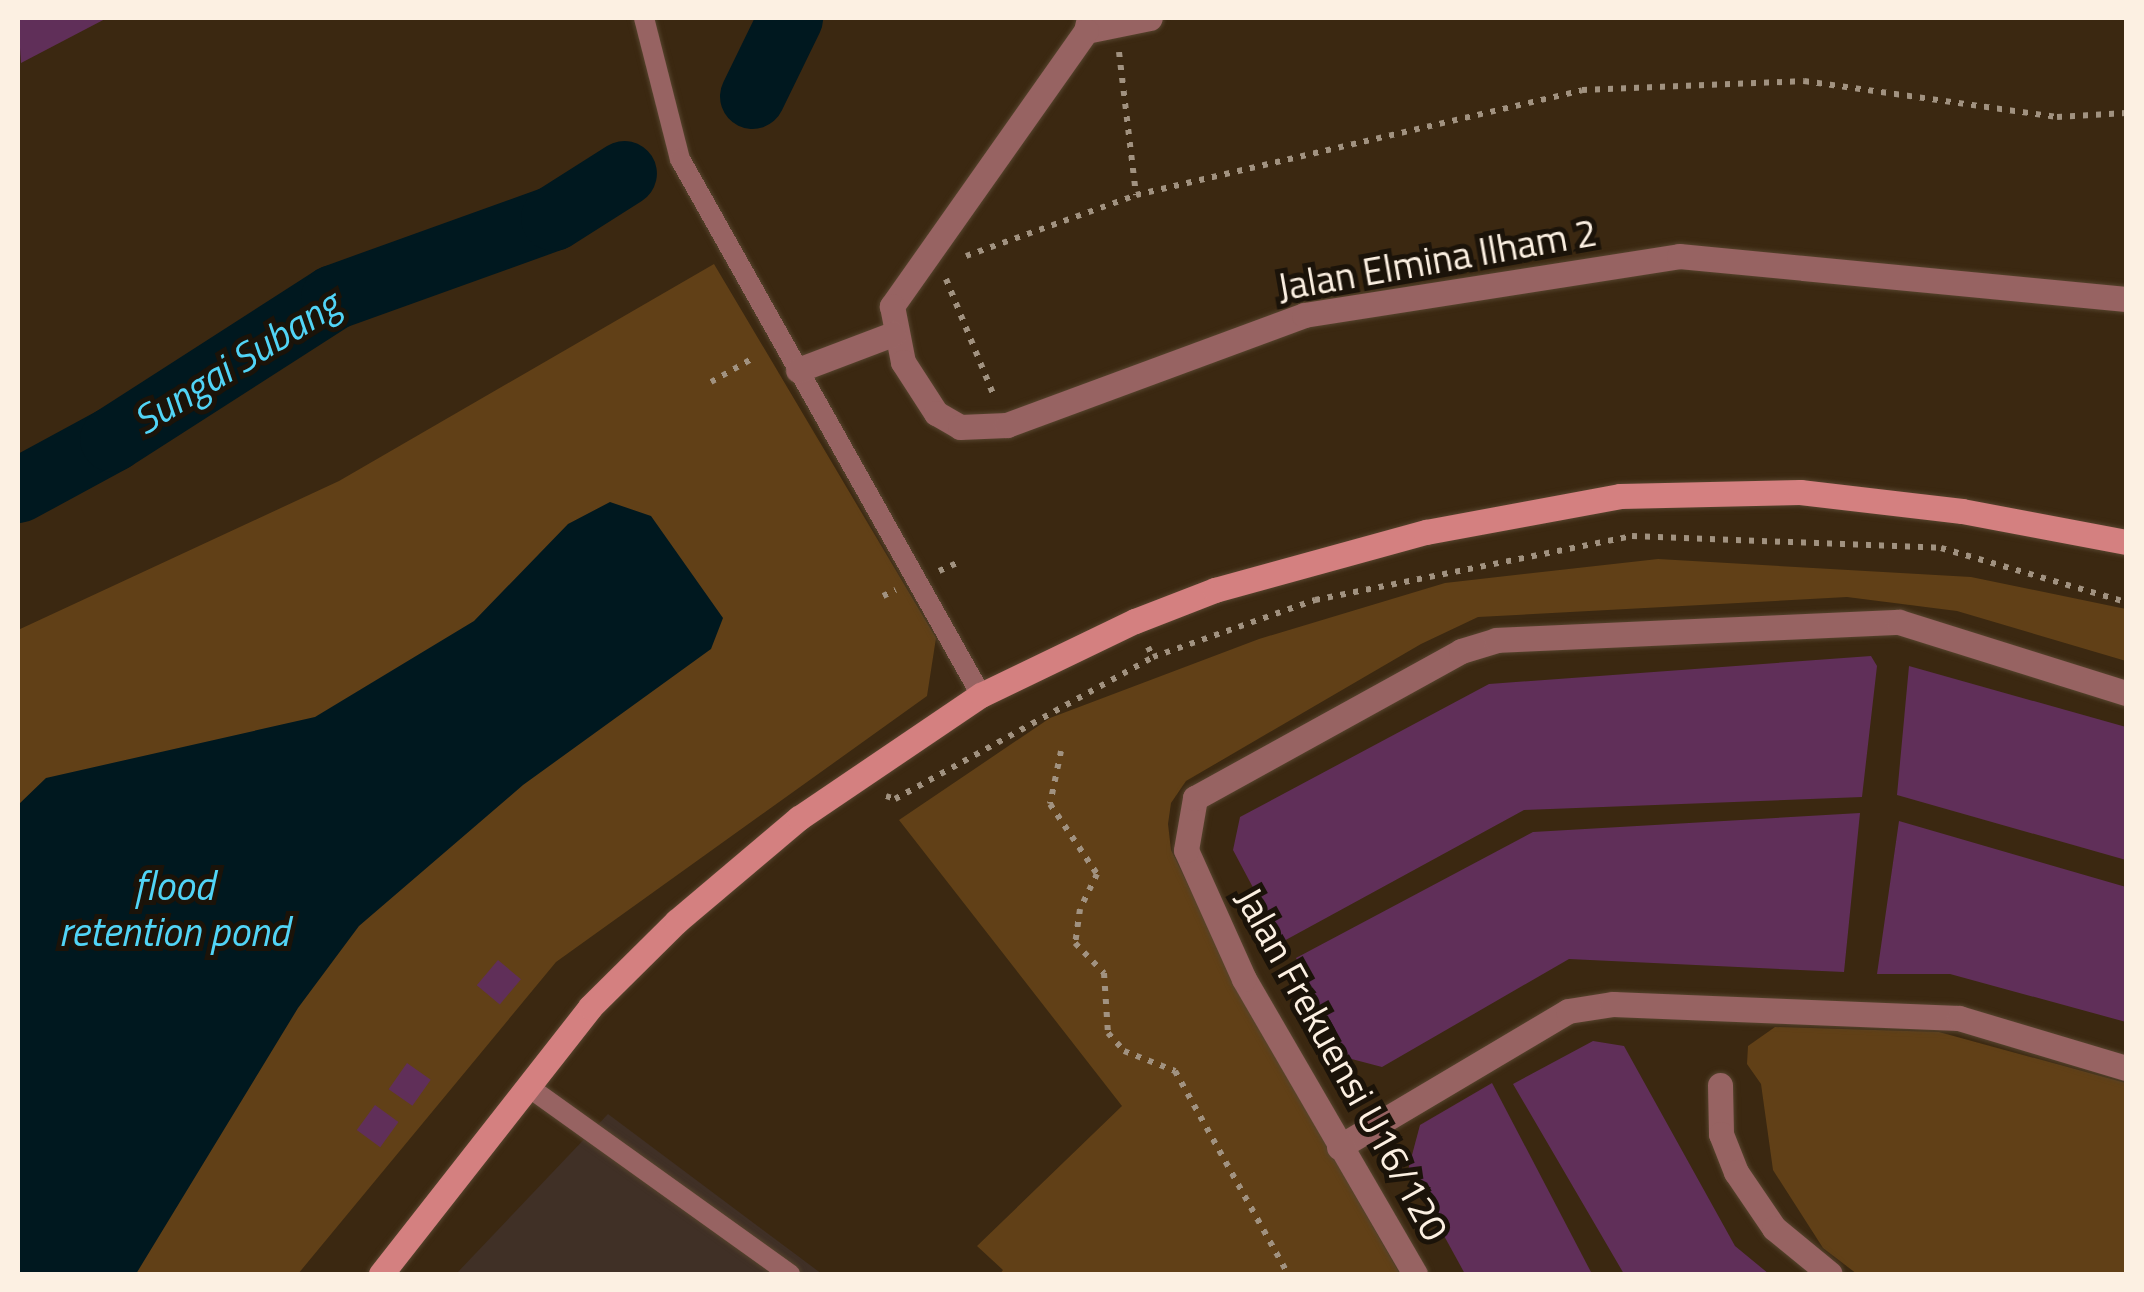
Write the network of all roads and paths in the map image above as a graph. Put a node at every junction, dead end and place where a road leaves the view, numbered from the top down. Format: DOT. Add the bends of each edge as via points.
graph roads {
  1 [pos="644,18"];
  2 [pos="1150,18"];
  3 [pos="1088,24"];
  4 [pos="1115,24"];
  5 [pos="2126,113"];
  6 [pos="1136,195"];
  7 [pos="2126,300"];
  8 [pos="893,334"];
  9 [pos="755,357"];
  10 [pos="798,370"];
  11 [pos="711,382"];
  12 [pos="1007,425"];
  13 [pos="2126,542"];
  14 [pos="2126,602"];
  15 [pos="1135,620"];
  16 [pos="1153,657"];
  17 [pos="2126,693"];
  18 [pos="980,696"];
  19 [pos="1062,751"];
  20 [pos="870,770"];
  21 [pos="2126,1068"];
  22 [pos="1720,1085"];
  23 [pos="530,1088"];
  24 [pos="1340,1148"];
  25 [pos="381,1274"];
  26 [pos="790,1274"];
  27 [pos="1288,1274"];
  28 [pos="1415,1274"];
  29 [pos="1830,1274"];
  1 -- 10 [label="lane" via="680,159"];
  2 -- 4 [label="street"];
  3 -- 4 [label="street"];
  3 -- 8 [label="street" via="907,278 892,306"];
  4 -- 6 [label="path"];
  5 -- 6 [label="path" via="2057,117 1804,81 1582,90"];
  6 -- 12 [label="path" via="950,266 948,292"];
  7 -- 12 [label="street, Jalan Elmina Ilham 2" via="1679,256 1304,315"];
  8 -- 10 [label="street"];
  8 -- 12 [label="street, Jalan Elmina Ilham 2" via="936,413 983,431"];
  9 -- 11 [label="path"];
  10 -- 18 [label="lane"];
  13 -- 15 [label="street" via="1962,511 1800,492 1620,496 1426,532 1214,590"];
  14 -- 16 [label="path" via="1941,548 1632,536 1315,600"];
  15 -- 16 [label="path"];
  15 -- 18 [label="street"];
  16 -- 20 [label="path" via="895,799"];
  17 -- 24 [label="street, Jalan Frekuensi U16/120" via="1899,622 1496,640 1461,651 1211,787 1195,798 1186,850 1244,979"];
  18 -- 20 [label="street"];
  19 -- 27 [label="path" via="1050,804 1097,874 1080,909 1075,943 1104,972 1108,1033 1124,1051 1175,1071"];
  20 -- 23 [label="street" via="799,818 677,921 590,1008"];
  21 -- 24 [label="street" via="1959,1018 1613,1004 1568,1011"];
  22 -- 29 [label="street" via="1721,1134 1736,1172 1774,1228"];
  23 -- 25 [label="street"];
  23 -- 26 [label="lane"];
  24 -- 28 [label="street, Jalan Frekuensi U16/120"];
}
